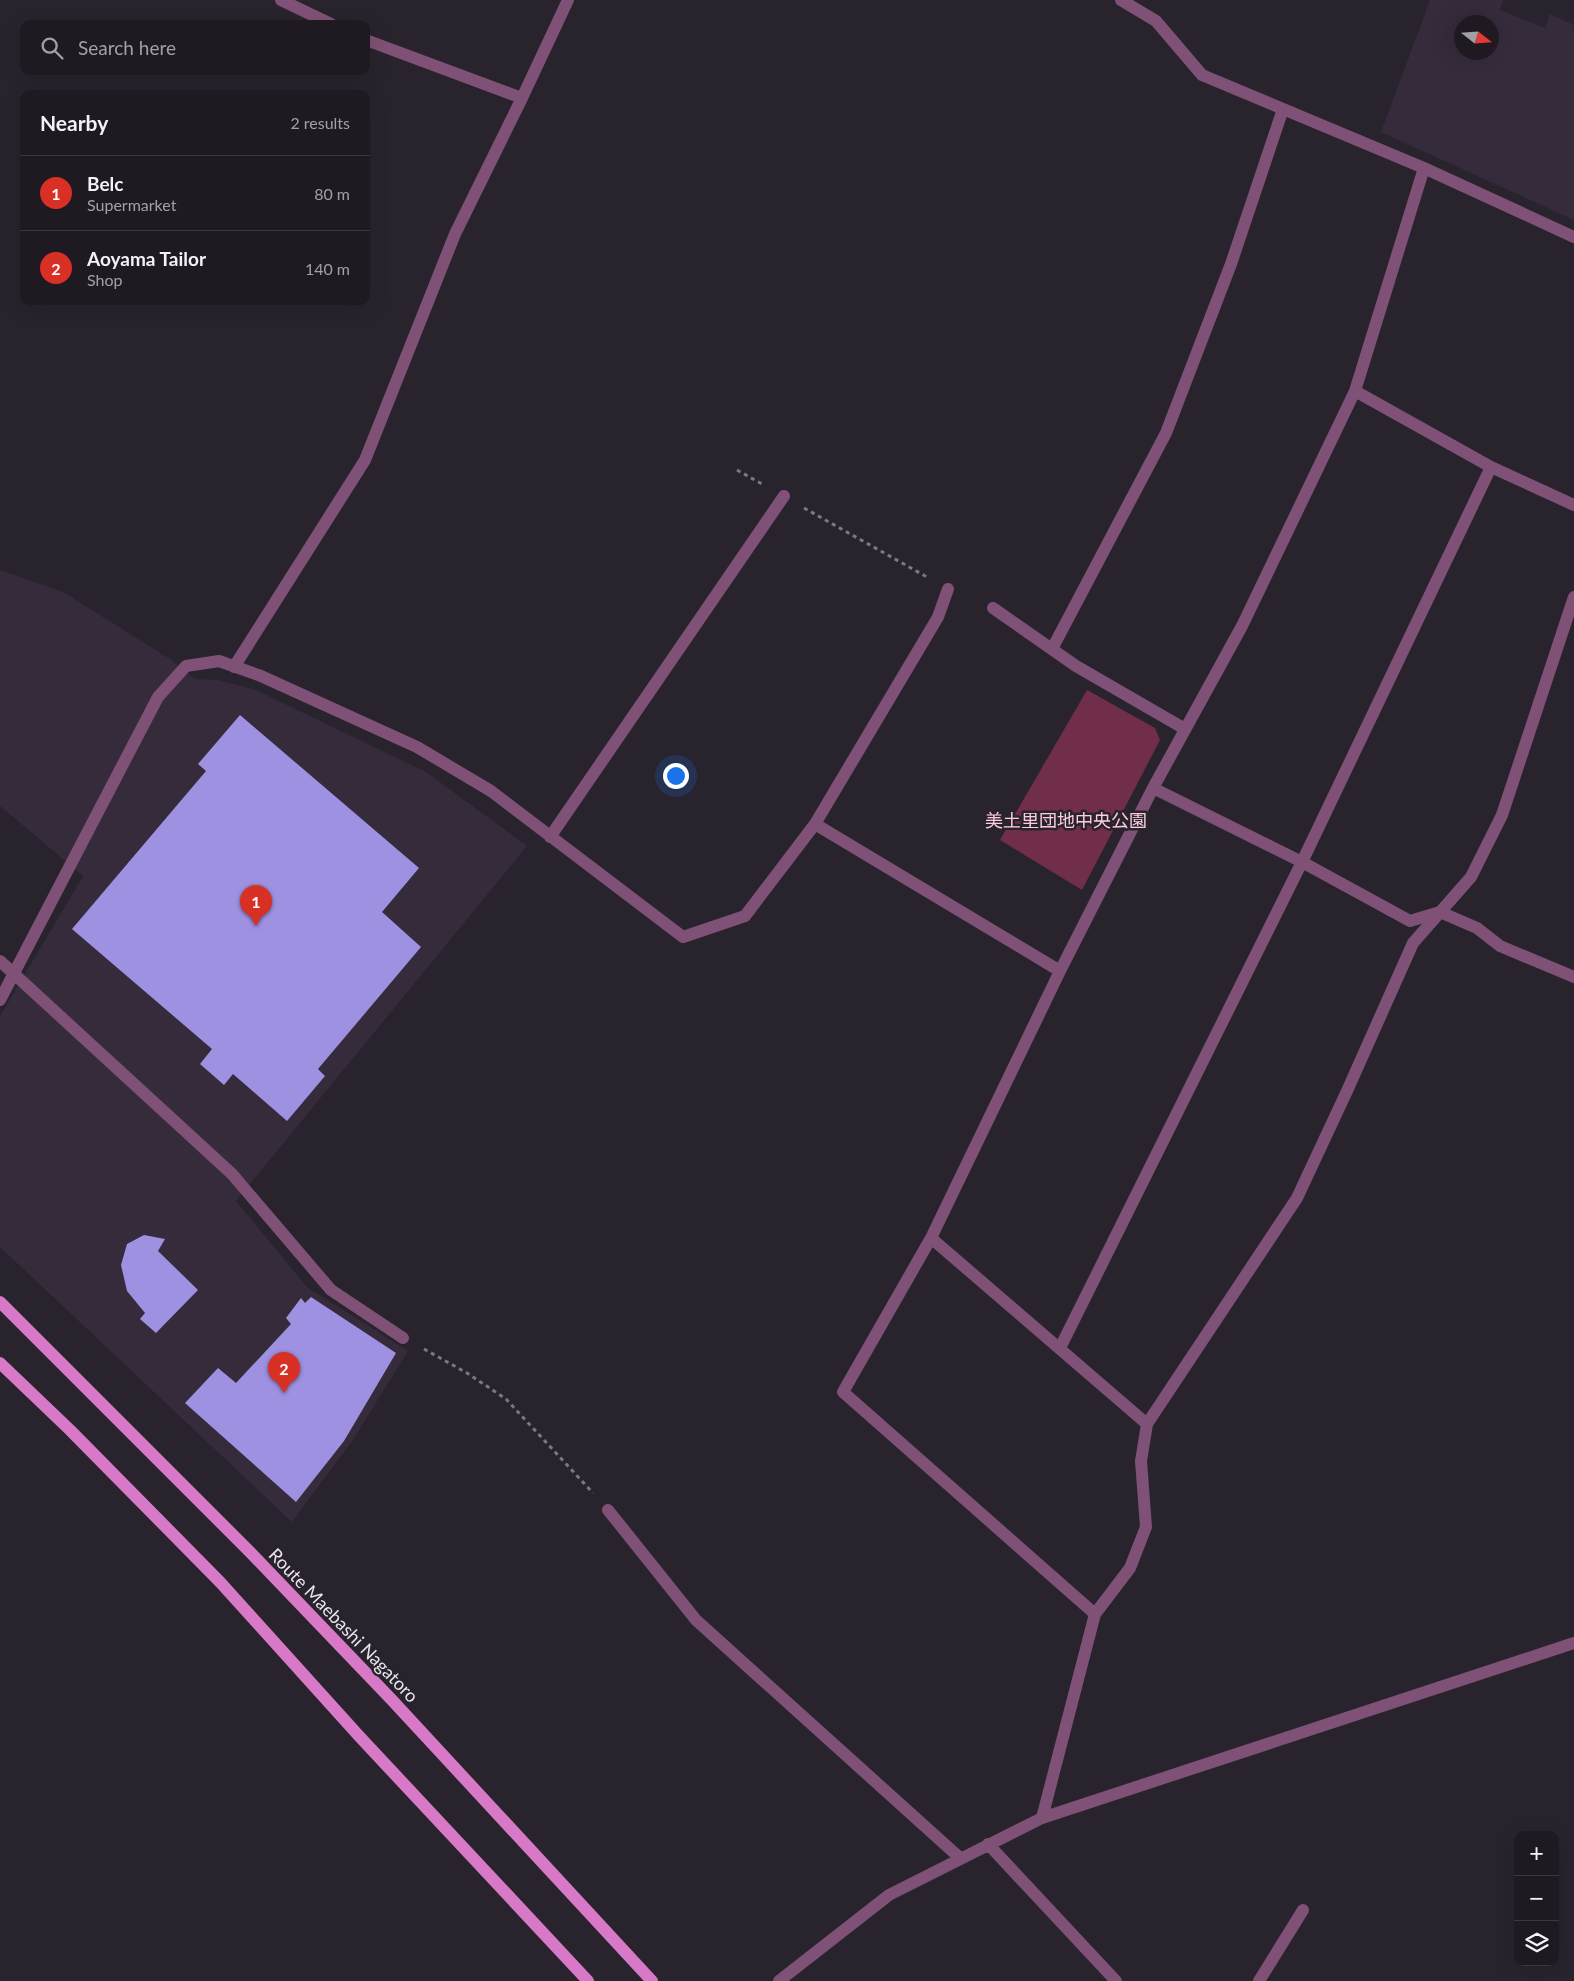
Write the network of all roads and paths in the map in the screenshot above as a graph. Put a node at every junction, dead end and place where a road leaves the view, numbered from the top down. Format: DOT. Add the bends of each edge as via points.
graph roads {
  1 [pos="281,0"];
  2 [pos="568,0"];
  3 [pos="1121,0"];
  4 [pos="323,20"];
  5 [pos="370,41"];
  6 [pos="522,98"];
  7 [pos="1283,109"];
  8 [pos="1424,168"];
  9 [pos="1574,237"];
  10 [pos="1355,391"];
  11 [pos="1491,467"];
  12 [pos="737,470"];
  13 [pos="784,496"];
  14 [pos="1574,505"];
  15 [pos="948,589"];
  16 [pos="1574,597"];
  17 [pos="993,608"];
  18 [pos="1052,649"];
  19 [pos="234,666"];
  20 [pos="1185,729"];
  21 [pos="1153,788"];
  22 [pos="815,824"];
  23 [pos="550,837"];
  24 [pos="1302,862"];
  25 [pos="1440,912"];
  26 [pos="0,961"];
  27 [pos="1060,971"];
  28 [pos="14,973"];
  29 [pos="1574,977"];
  30 [pos="0,1000"];
  31 [pos="931,1238"];
  32 [pos="0,1302"];
  33 [pos="403,1338"];
  34 [pos="1060,1348"];
  35 [pos="0,1363"];
  36 [pos="1147,1424"];
  37 [pos="608,1510"];
  38 [pos="1095,1614"];
  39 [pos="1574,1643"];
  40 [pos="1042,1818"];
  41 [pos="988,1844"];
  42 [pos="960,1858"];
  43 [pos="1303,1910"];
  44 [pos="588,1981"];
  45 [pos="652,1981"];
  46 [pos="779,1981"];
  47 [pos="1116,1981"];
  48 [pos="1259,1981"];
  1 -- 4 [label="street"];
  2 -- 6 [label="street"];
  3 -- 7 [label="street" via="1156,21 1202,75"];
  5 -- 6 [label="street"];
  6 -- 19 [label="street" via="455,234 365,460"];
  7 -- 8 [label="street"];
  7 -- 18 [label="street" via="1231,264 1166,433"];
  8 -- 9 [label="street"];
  8 -- 10 [label="street"];
  10 -- 11 [label="street"];
  10 -- 20 [label="street" via="1242,626"];
  11 -- 14 [label="street"];
  11 -- 24 [label="street"];
  12 -- 13 [label="path"];
  13 -- 15 [label="path"];
  13 -- 23 [label="street"];
  15 -- 22 [label="street" via="938,618"];
  16 -- 25 [label="street" via="1502,815 1471,877"];
  17 -- 18 [label="street"];
  18 -- 20 [label="street"];
  19 -- 23 [label="street" via="418,746 491,791"];
  19 -- 28 [label="street" via="219,662 186,666 158,696"];
  20 -- 21 [label="street"];
  21 -- 24 [label="street"];
  21 -- 27 [label="street"];
  22 -- 23 [label="street" via="745,916 683,937"];
  22 -- 27 [label="street"];
  24 -- 25 [label="street" via="1410,921"];
  24 -- 34 [label="street"];
  25 -- 29 [label="street" via="1477,928 1500,946"];
  25 -- 36 [label="street" via="1414,943 1297,1198"];
  26 -- 28 [label="street"];
  27 -- 31 [label="street"];
  28 -- 30 [label="street"];
  28 -- 33 [label="street" via="232,1174 331,1290"];
  31 -- 34 [label="street"];
  31 -- 38 [label="street" via="843,1392"];
  32 -- 45 [label="main road, Route Maebashi Nagatoro" via="257,1559"];
  33 -- 37 [label="path" via="467,1372 506,1399"];
  34 -- 36 [label="street"];
  35 -- 44 [label="main road" via="220,1582"];
  36 -- 38 [label="street" via="1141,1461 1146,1527 1130,1568"];
  37 -- 42 [label="street" via="696,1620"];
  38 -- 40 [label="street"];
  39 -- 40 [label="street"];
  40 -- 41 [label="street"];
  41 -- 42 [label="street"];
  41 -- 47 [label="street"];
  42 -- 46 [label="street" via="889,1896"];
  43 -- 48 [label="street"];
}
